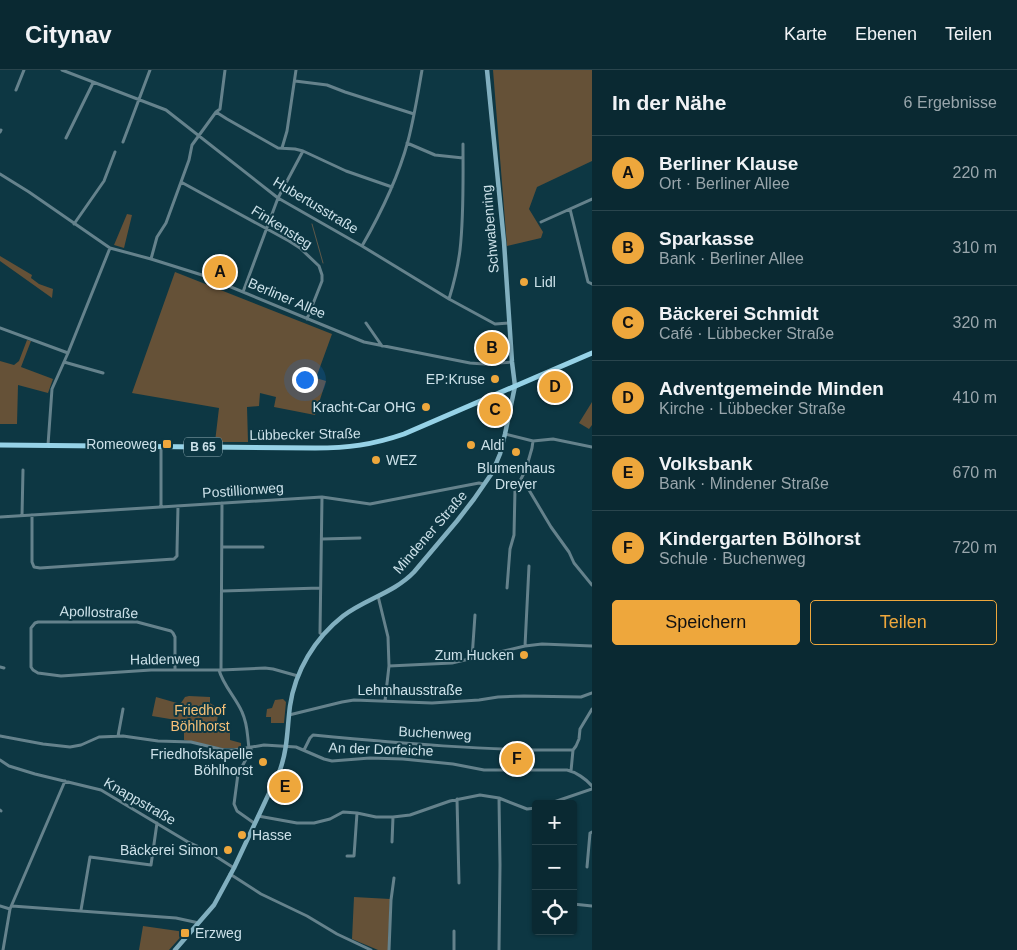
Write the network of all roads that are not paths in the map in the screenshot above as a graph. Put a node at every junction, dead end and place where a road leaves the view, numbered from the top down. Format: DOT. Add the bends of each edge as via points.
graph roads {
  1 [pos="24,70"];
  2 [pos="62,70"];
  3 [pos="150,70"];
  4 [pos="225,70"];
  5 [pos="296,70"];
  6 [pos="422,70"];
  7 [pos="487,70"];
  8 [pos="294,81"];
  9 [pos="94,83"];
  10 [pos="16,90"];
  11 [pos="139,100"];
  12 [pos="216,112"];
  13 [pos="414,114"];
  14 [pos="199,137"];
  15 [pos="66,138"];
  16 [pos="123,142"];
  17 [pos="407,143"];
  18 [pos="462,144"];
  19 [pos="282,148"];
  20 [pos="303,151"];
  21 [pos="115,152"];
  22 [pos="463,158"];
  23 [pos="0,174"];
  24 [pos="181,182"];
  25 [pos="392,187"];
  26 [pos="278,198"];
  27 [pos="592,199"];
  28 [pos="570,209"];
  29 [pos="541,222"];
  30 [pos="74,224"];
  31 [pos="266,229"];
  32 [pos="362,246"];
  33 [pos="110,248"];
  34 [pos="151,258"];
  35 [pos="592,284"];
  36 [pos="243,292"];
  37 [pos="449,299"];
  38 [pos="307,319"];
  39 [pos="366,323"];
  40 [pos="509,323"];
  41 [pos="0,328"];
  42 [pos="382,346"];
  43 [pos="68,353"];
  44 [pos="592,353"];
  45 [pos="64,362"];
  46 [pos="512,362"];
  47 [pos="102,373"];
  48 [pos="515,386"];
  49 [pos="505,434"];
  50 [pos="533,441"];
  51 [pos="0,445"];
  52 [pos="48,445"];
  53 [pos="161,446"];
  54 [pos="592,447"];
  55 [pos="23,470"];
  56 [pos="520,481"];
  57 [pos="485,484"];
  58 [pos="322,497"];
  59 [pos="222,502"];
  60 [pos="178,506"];
  61 [pos="161,507"];
  62 [pos="32,515"];
  63 [pos="22,516"];
  64 [pos="0,517"];
  65 [pos="360,538"];
  66 [pos="322,539"];
  67 [pos="222,547"];
  68 [pos="263,547"];
  69 [pos="529,566"];
  70 [pos="592,586"];
  71 [pos="320,588"];
  72 [pos="507,588"];
  73 [pos="222,592"];
  74 [pos="378,596"];
  75 [pos="475,614"];
  76 [pos="323,635"];
  77 [pos="525,646"];
  78 [pos="592,646"];
  79 [pos="472,658"];
  80 [pos="389,666"];
  81 [pos="33,670"];
  82 [pos="175,670"];
  83 [pos="220,670"];
  84 [pos="298,676"];
  85 [pos="592,693"];
  86 [pos="385,701"];
  87 [pos="592,708"];
  88 [pos="123,709"];
  89 [pos="289,715"];
  90 [pos="0,736"];
  91 [pos="118,736"];
  92 [pos="286,746"];
  93 [pos="250,747"];
  94 [pos="304,750"];
  95 [pos="573,750"];
  96 [pos="0,760"];
  97 [pos="571,771"];
  98 [pos="65,781"];
  99 [pos="592,787"];
  100 [pos="499,798"];
  101 [pos="457,800"];
  102 [pos="558,800"];
  103 [pos="532,808"];
  104 [pos="357,813"];
  105 [pos="258,816"];
  106 [pos="393,817"];
  107 [pos="157,822"];
  108 [pos="254,822"];
  109 [pos="592,832"];
  110 [pos="392,842"];
  111 [pos="347,856"];
  112 [pos="587,867"];
  113 [pos="234,868"];
  114 [pos="230,874"];
  115 [pos="394,878"];
  116 [pos="459,883"];
  117 [pos="577,904"];
  118 [pos="0,906"];
  119 [pos="592,906"];
  120 [pos="11,908"];
  121 [pos="81,910"];
  122 [pos="199,923"];
  123 [pos="454,931"];
  124 [pos="3,950"];
  125 [pos="175,950"];
  126 [pos="371,950"];
  127 [pos="390,950"];
  128 [pos="454,950"];
  129 [pos="499,950"];
  1 -- 10 [label="street"];
  2 -- 9 [label="street, Hubertusstraße"];
  3 -- 11 [label="street"];
  4 -- 12 [label="street" via="220,109"];
  5 -- 8 [label="street"];
  6 -- 13 [label="street"];
  7 -- 40 [label="street, Schwabenring"];
  8 -- 13 [label="street" via="327,86"];
  8 -- 19 [label="street"];
  9 -- 11 [label="street, Hubertusstraße"];
  9 -- 15 [label="street"];
  11 -- 14 [label="street, Hubertusstraße" via="166,110"];
  11 -- 16 [label="street"];
  12 -- 14 [label="street"];
  12 -- 19 [label="street"];
  13 -- 17 [label="street"];
  14 -- 24 [label="street" via="192,145"];
  14 -- 26 [label="street, Hubertusstraße"];
  17 -- 22 [label="street" via="435,154"];
  17 -- 25 [label="street"];
  18 -- 22 [label="street"];
  19 -- 20 [label="street"];
  20 -- 25 [label="street"];
  20 -- 26 [label="street"];
  21 -- 30 [label="street" via="104,181"];
  22 -- 37 [label="street" via="460,250"];
  23 -- 30 [label="street, Berliner Allee"];
  24 -- 31 [label="street, Finkensteg"];
  24 -- 34 [label="street"];
  25 -- 32 [label="street"];
  26 -- 31 [label="street"];
  26 -- 32 [label="street, Hubertusstraße"];
  27 -- 28 [label="street"];
  28 -- 29 [label="street"];
  28 -- 35 [label="street" via="588,282"];
  30 -- 33 [label="street, Berliner Allee"];
  31 -- 36 [label="street"];
  31 -- 38 [label="street, Finkensteg" via="300,248 319,266 322,281"];
  32 -- 37 [label="street, Hubertusstraße"];
  33 -- 34 [label="street, Berliner Allee"];
  33 -- 43 [label="street"];
  34 -- 36 [label="street, Berliner Allee"];
  36 -- 38 [label="street, Berliner Allee"];
  37 -- 40 [label="street, Hubertusstraße" via="495,324"];
  38 -- 42 [label="street, Berliner Allee"];
  39 -- 42 [label="street"];
  40 -- 46 [label="street, Schwabenring"];
  41 -- 43 [label="street"];
  42 -- 46 [label="street, Berliner Allee" via="470,363"];
  43 -- 45 [label="street"];
  44 -- 48 [label="main road, Lübbecker Straße / B 65"];
  45 -- 47 [label="street"];
  45 -- 52 [label="street" via="51,393"];
  46 -- 48 [label="street, Schwabenring"];
  48 -- 49 [label="street, Mindener Straße"];
  48 -- 53 [label="main road, Lübbecker Straße / B 65" via="404,434 360,445 338,448"];
  49 -- 50 [label="street"];
  49 -- 57 [label="street, Mindener Straße"];
  50 -- 54 [label="street" via="553,440"];
  50 -- 56 [label="street"];
  51 -- 52 [label="main road, Lübbecker Straße / B 65"];
  52 -- 53 [label="main road, Lübbecker Straße / B 65"];
  53 -- 61 [label="street"];
  55 -- 63 [label="street"];
  56 -- 70 [label="street" via="526,485"];
  56 -- 72 [label="street" via="515,488 514,535"];
  57 -- 58 [label="street, Postillionweg" via="370,504"];
  57 -- 74 [label="street, Mindener Straße" via="414,572"];
  58 -- 59 [label="street, Postillionweg"];
  58 -- 66 [label="street"];
  59 -- 60 [label="street, Postillionweg"];
  59 -- 67 [label="street"];
  60 -- 61 [label="street, Postillionweg"];
  60 -- 62 [label="street" via="178,551 174,559 58,567 36,568 33,565"];
  61 -- 62 [label="street, Postillionweg"];
  62 -- 63 [label="street, Postillionweg"];
  63 -- 64 [label="street, Postillionweg"];
  65 -- 66 [label="street"];
  66 -- 71 [label="street"];
  67 -- 68 [label="street"];
  67 -- 73 [label="street"];
  69 -- 77 [label="street"];
  71 -- 73 [label="street"];
  71 -- 76 [label="street" via="320,633"];
  73 -- 83 [label="street"];
  74 -- 76 [label="street, Mindener Straße" via="343,616"];
  74 -- 80 [label="street" via="388,637"];
  75 -- 79 [label="street"];
  76 -- 84 [label="street, Mindener Straße"];
  77 -- 78 [label="street"];
  77 -- 79 [label="street"];
  79 -- 80 [label="street" via="452,663"];
  80 -- 86 [label="street"];
  81 -- 82 [label="street, Haldenweg" via="62,676"];
  81 -- 82 [label="street, Apollostraße" via="31,628 35,623 137,622 174,633"];
  82 -- 83 [label="street, Haldenweg"];
  83 -- 84 [label="street, Haldenweg" via="273,669"];
  83 -- 93 [label="street" via="247,723"];
  84 -- 89 [label="street, Mindener Straße"];
  85 -- 86 [label="street, Lehmhausstraße" via="581,697 498,697 432,703"];
  86 -- 89 [label="street, Lehmhausstraße" via="348,701"];
  87 -- 95 [label="street"];
  88 -- 91 [label="street"];
  89 -- 92 [label="street, Mindener Straße"];
  90 -- 91 [label="street, An der Dorfeiche" via="61,747"];
  91 -- 93 [label="street, An der Dorfeiche" via="191,742 224,750"];
  92 -- 93 [label="street, An der Dorfeiche"];
  92 -- 94 [label="street, An der Dorfeiche"];
  92 -- 105 [label="street, Mindener Straße" via="280,770"];
  93 -- 108 [label="street" via="238,774 234,804 237,811"];
  94 -- 95 [label="street, Buchenweg" via="313,735 383,742"];
  94 -- 97 [label="street, An der Dorfeiche" via="332,761 403,759 484,770"];
  95 -- 97 [label="street"];
  96 -- 98 [label="street, Knappstraße" via="9,766"];
  97 -- 99 [label="street"];
  98 -- 107 [label="street, Knappstraße" via="101,790"];
  98 -- 120 [label="street"];
  99 -- 102 [label="street"];
  100 -- 101 [label="street" via="480,795"];
  100 -- 103 [label="street"];
  100 -- 129 [label="street"];
  101 -- 106 [label="street"];
  101 -- 116 [label="street"];
  104 -- 105 [label="street" via="343,812 314,823"];
  104 -- 106 [label="street"];
  104 -- 111 [label="street" via="354,856"];
  105 -- 108 [label="street, Mindener Straße"];
  106 -- 110 [label="street"];
  107 -- 113 [label="street, Knappstraße"];
  107 -- 121 [label="street" via="152,865 90,858"];
  108 -- 113 [label="street, Mindener Straße"];
  109 -- 112 [label="street"];
  113 -- 114 [label="street, Mindener Straße"];
  114 -- 122 [label="street, Mindener Straße" via="214,905"];
  114 -- 126 [label="street" via="261,894"];
  115 -- 127 [label="street"];
  117 -- 119 [label="street"];
  118 -- 120 [label="street"];
  120 -- 121 [label="street"];
  120 -- 124 [label="street"];
  121 -- 122 [label="street"];
  122 -- 125 [label="street, Mindener Straße"];
  123 -- 128 [label="street"];
}
